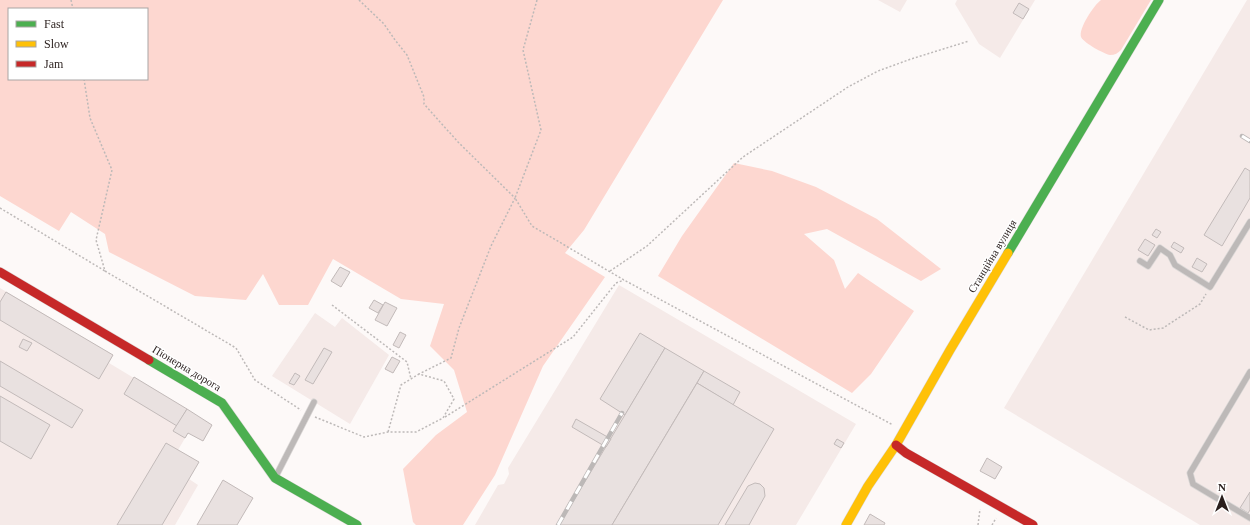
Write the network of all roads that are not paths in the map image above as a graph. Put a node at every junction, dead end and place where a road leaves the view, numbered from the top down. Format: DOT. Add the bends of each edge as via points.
graph roads {
  1 [pos="1159,0"];
  2 [pos="1250,222"];
  3 [pos="1140,261"];
  4 [pos="0,272"];
  5 [pos="1250,372"];
  6 [pos="314,402"];
  7 [pos="896,445"];
  8 [pos="275,478"];
  9 [pos="1250,518"];
  10 [pos="357,525"];
  11 [pos="846,525"];
  12 [pos="1032,525"];
  1 -- 7 [label="street, Станційна вулиця"];
  2 -- 3 [label="lane" via="1210,288 1175,265 1170,255 1160,248 1148,266"];
  4 -- 8 [label="street, Піонерна дорога" via="222,403"];
  5 -- 9 [label="lane" via="1190,473 1193,484"];
  6 -- 8 [label="lane"];
  7 -- 11 [label="street, Станційна вулиця" via="868,486"];
  7 -- 12 [label="street"];
  8 -- 10 [label="street, Піонерна дорога"];
}
